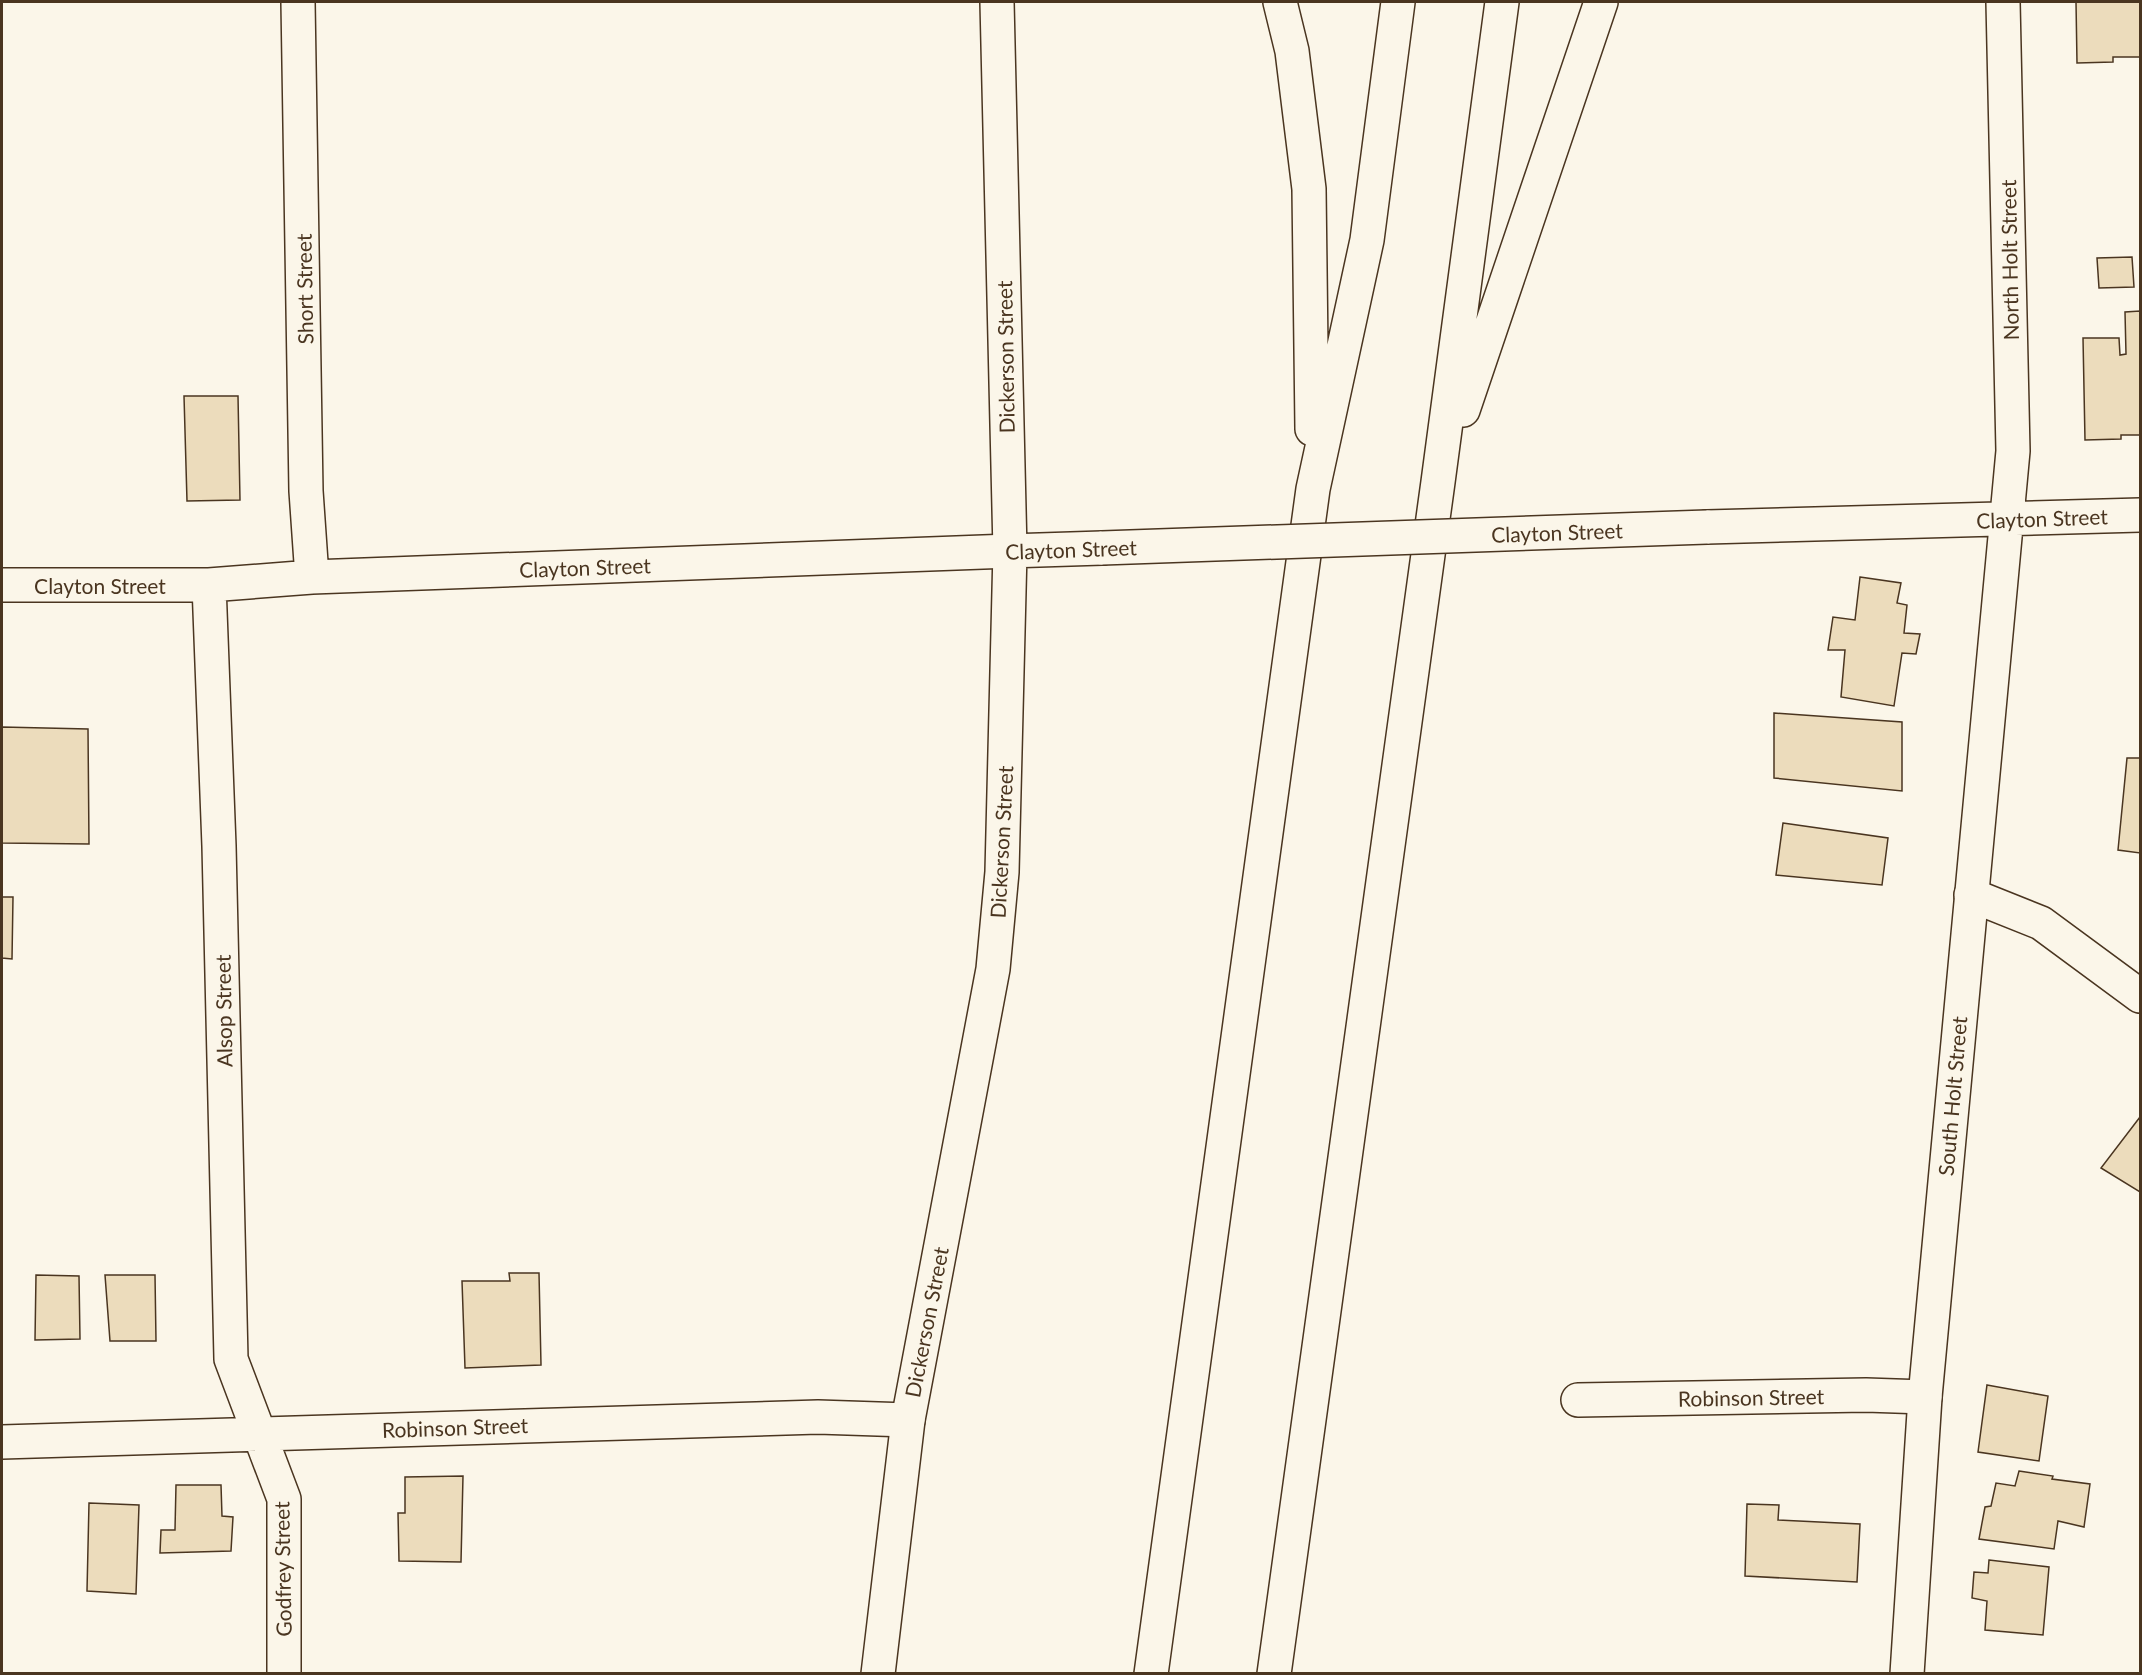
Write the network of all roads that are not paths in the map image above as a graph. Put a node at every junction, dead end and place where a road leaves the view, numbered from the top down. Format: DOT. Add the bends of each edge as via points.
graph roads {
  1 [pos="298,2"];
  2 [pos="997,2"];
  3 [pos="1280,2"];
  4 [pos="1398,2"];
  5 [pos="1502,2"];
  6 [pos="1601,2"];
  7 [pos="2003,2"];
  8 [pos="1438,482"];
  9 [pos="1312,489"];
  10 [pos="2140,515"];
  11 [pos="2006,519"];
  12 [pos="1010,551"];
  13 [pos="312,577"];
  14 [pos="2,585"];
  15 [pos="208,585"];
  16 [pos="1971,895"];
  17 [pos="2140,996"];
  18 [pos="1925,1397"];
  19 [pos="1578,1400"];
  20 [pos="908,1420"];
  21 [pos="258,1433"];
  22 [pos="2,1442"];
  23 [pos="284,1674"];
  24 [pos="878,1674"];
  25 [pos="1151,1674"];
  26 [pos="1274,1674"];
  27 [pos="1907,1674"];
  1 -- 13 [label="main road, Short Street" via="306,491"];
  2 -- 12 [label="main road, Dickerson Street"];
  3 -- 9 [label="main road" via="1292,51 1309,189"];
  4 -- 9 [label="main road" via="1367,240"];
  5 -- 8 [label="main road"];
  6 -- 8 [label="main road"];
  7 -- 11 [label="main road, North Holt Street" via="2013,451"];
  8 -- 26 [label="main road"];
  9 -- 25 [label="main road"];
  10 -- 11 [label="main road, Clayton Street"];
  11 -- 12 [label="main road, Clayton Street, bridge"];
  11 -- 16 [label="main road, South Holt Street"];
  12 -- 13 [label="main road, Clayton Street"];
  12 -- 20 [label="main road, Dickerson Street" via="1002,872 993,969"];
  13 -- 15 [label="main road, Clayton Street"];
  14 -- 15 [label="main road, Clayton Street"];
  15 -- 21 [label="main road, Alsop Street" via="219,846 231,1359"];
  16 -- 17 [label="main road" via="2040,923"];
  16 -- 18 [label="main road, South Holt Street"];
  18 -- 19 [label="main road, Robinson Street"];
  18 -- 27 [label="main road, South Holt Street"];
  20 -- 21 [label="main road, Robinson Street" via="819,1417"];
  20 -- 24 [label="main road, Dickerson Street"];
  21 -- 22 [label="main road, Robinson Street"];
  21 -- 23 [label="main road, Godfrey Street" via="284,1499"];
}
